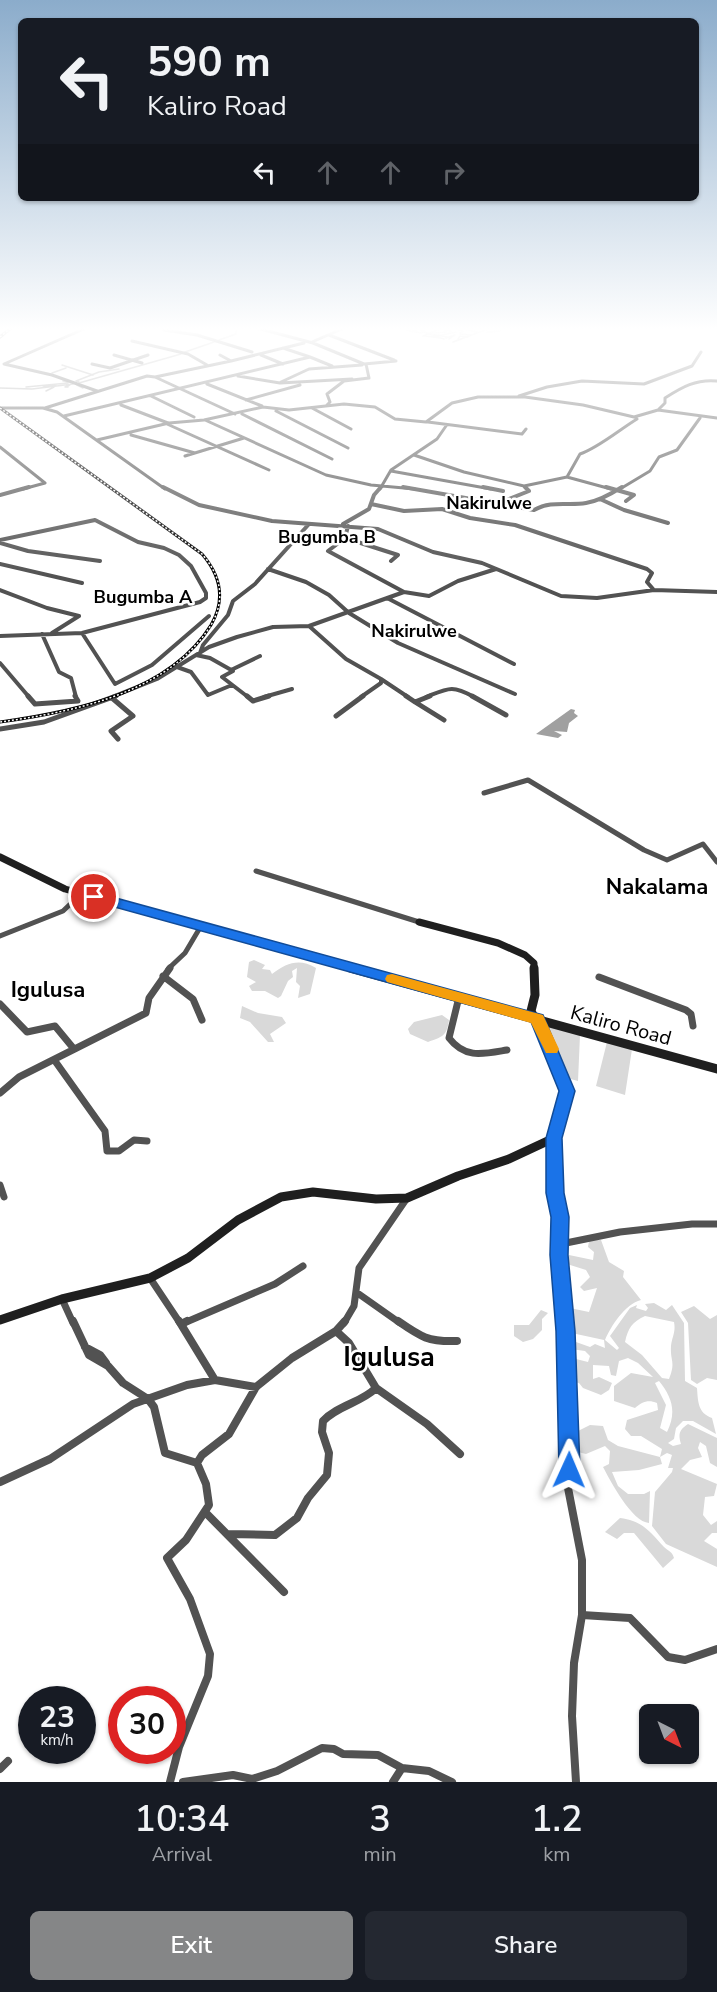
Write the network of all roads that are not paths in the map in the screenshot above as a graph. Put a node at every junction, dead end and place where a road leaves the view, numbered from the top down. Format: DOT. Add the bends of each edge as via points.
graph roads {
  1 [pos="51,411"];
  2 [pos="88,411"];
  3 [pos="137,411"];
  4 [pos="183,411"];
  5 [pos="232,411"];
  6 [pos="244,411"];
  7 [pos="277,411"];
  8 [pos="318,411"];
  9 [pos="382,411"];
  10 [pos="443,411"];
  11 [pos="609,411"];
  12 [pos="654,411"];
  13 [pos="664,411"];
  14 [pos="236,413"];
  15 [pos="64,416"];
  16 [pos="196,417"];
  17 [pos="634,417"];
  18 [pos="158,418"];
  19 [pos="700,418"];
  20 [pos="717,418"];
  21 [pos="179,420"];
  22 [pos="204,420"];
  23 [pos="426,422"];
  24 [pos="168,423"];
  25 [pos="446,426"];
  26 [pos="351,429"];
  27 [pos="526,429"];
  28 [pos="126,435"];
  29 [pos="244,438"];
  30 [pos="97,440"];
  31 [pos="215,446"];
  32 [pos="0,447"];
  33 [pos="348,448"];
  34 [pos="195,453"];
  35 [pos="414,455"];
  36 [pos="185,456"];
  37 [pos="332,459"];
  38 [pos="269,470"];
  39 [pos="391,471"];
  40 [pos="567,477"];
  41 [pos="384,485"];
  42 [pos="524,486"];
  43 [pos="393,487"];
  44 [pos="615,490"];
  45 [pos="503,491"];
  46 [pos="0,495"];
  47 [pos="600,500"];
  48 [pos="626,501"];
  49 [pos="371,504"];
  50 [pos="504,506"];
  51 [pos="668,523"];
  52 [pos="309,524"];
  53 [pos="340,526"];
  54 [pos="348,526"];
  55 [pos="345,538"];
  56 [pos="0,541"];
  57 [pos="100,561"];
  58 [pos="391,561"];
  59 [pos="0,564"];
  60 [pos="268,569"];
  61 [pos="496,569"];
  62 [pos="82,583"];
  63 [pos="0,590"];
  64 [pos="654,590"];
  65 [pos="404,592"];
  66 [pos="717,592"];
  67 [pos="389,599"];
  68 [pos="349,613"];
  69 [pos="209,616"];
  70 [pos="309,626"];
  71 [pos="0,630"];
  72 [pos="82,633"];
  73 [pos="7,634"];
  74 [pos="42,634"];
  75 [pos="51,634"];
  76 [pos="0,636"];
  77 [pos="198,654"];
  78 [pos="260,656"];
  79 [pos="0,663"];
  80 [pos="513,664"];
  81 [pos="177,667"];
  82 [pos="231,670"];
  83 [pos="381,679"];
  84 [pos="232,685"];
  85 [pos="292,689"];
  86 [pos="515,694"];
  87 [pos="112,698"];
  88 [pos="415,702"];
  89 [pos="336,716"];
  90 [pos="506,716"];
  91 [pos="444,720"];
  92 [pos="0,729"];
  93 [pos="118,739"];
  94 [pos="484,793"];
  95 [pos="0,857"];
  96 [pos="717,862"];
  97 [pos="256,872"];
  98 [pos="82,893"];
  99 [pos="419,922"];
  100 [pos="201,926"];
  101 [pos="0,936"];
  102 [pos="163,976"];
  103 [pos="599,977"];
  104 [pos="459,997"];
  105 [pos="0,1004"];
  106 [pos="537,1019"];
  107 [pos="202,1020"];
  108 [pos="693,1026"];
  109 [pos="74,1049"];
  110 [pos="507,1050"];
  111 [pos="55,1061"];
  112 [pos="717,1069"];
  113 [pos="0,1093"];
  114 [pos="554,1138"];
  115 [pos="147,1141"];
  116 [pos="0,1185"];
  117 [pos="3,1197"];
  118 [pos="407,1198"];
  119 [pos="717,1224"];
  120 [pos="561,1244"];
  121 [pos="303,1266"];
  122 [pos="150,1278"];
  123 [pos="356,1292"];
  124 [pos="62,1299"];
  125 [pos="0,1320"];
  126 [pos="181,1324"];
  127 [pos="336,1331"];
  128 [pos="457,1341"];
  129 [pos="215,1380"];
  130 [pos="256,1387"];
  131 [pos="376,1388"];
  132 [pos="148,1399"];
  133 [pos="460,1454"];
  134 [pos="197,1463"];
  135 [pos="0,1482"];
  136 [pos="206,1513"];
  137 [pos="228,1534"];
  138 [pos="284,1592"];
  139 [pos="582,1615"];
  140 [pos="717,1649"];
  141 [pos="8,1761"];
  142 [pos="402,1768"];
  143 [pos="0,1769"];
  144 [pos="170,1782"];
  145 [pos="183,1782"];
  146 [pos="393,1782"];
  147 [pos="452,1782"];
  148 [pos="576,1782"];
  1 -- 15 [label="street"];
  2 -- 15 [label="street"];
  3 -- 18 [label="street"];
  4 -- 16 [label="street"];
  5 -- 14 [label="street"];
  6 -- 14 [label="street"];
  7 -- 33 [label="street"];
  8 -- 26 [label="street"];
  9 -- 23 [label="street" via="395,419"];
  10 -- 23 [label="street"];
  11 -- 17 [label="street"];
  12 -- 17 [label="street"];
  13 -- 19 [label="street"];
  14 -- 22 [label="street"];
  14 -- 37 [label="street" via="250,416"];
  15 -- 30 [label="street"];
  16 -- 21 [label="street"];
  16 -- 22 [label="street"];
  17 -- 40 [label="street" via="637,419 606,437 593,450 580,454"];
  18 -- 21 [label="street"];
  18 -- 24 [label="street"];
  19 -- 20 [label="street"];
  19 -- 44 [label="street" via="676,450 658,457 650,471"];
  21 -- 24 [label="street"];
  22 -- 29 [label="street"];
  23 -- 25 [label="street"];
  24 -- 28 [label="street"];
  24 -- 31 [label="street"];
  25 -- 27 [label="street" via="481,426 522,434"];
  25 -- 35 [label="street" via="437,439"];
  28 -- 30 [label="street"];
  28 -- 34 [label="street"];
  29 -- 31 [label="street"];
  29 -- 41 [label="street" via="326,475"];
  30 -- 52 [label="street" via="187,501 261,519"];
  31 -- 34 [label="street"];
  31 -- 38 [label="street"];
  32 -- 46 [label="street" via="45,483"];
  34 -- 36 [label="street"];
  35 -- 39 [label="street"];
  35 -- 42 [label="street"];
  39 -- 41 [label="street"];
  39 -- 45 [label="street"];
  40 -- 42 [label="street"];
  40 -- 44 [label="street"];
  41 -- 43 [label="street"];
  41 -- 49 [label="street"];
  42 -- 50 [label="street" via="529,491 504,501"];
  43 -- 50 [label="street"];
  44 -- 47 [label="street"];
  44 -- 48 [label="street" via="634,495"];
  47 -- 50 [label="street" via="546,503 534,510"];
  47 -- 51 [label="street"];
  49 -- 53 [label="street"];
  49 -- 64 [label="street" via="404,511 442,509 563,539 647,569 652,573 647,582"];
  52 -- 53 [label="street"];
  52 -- 60 [label="street"];
  53 -- 54 [label="street"];
  54 -- 55 [label="street"];
  54 -- 61 [label="street" via="378,529 433,552 462,556"];
  55 -- 58 [label="street" via="398,555"];
  55 -- 65 [label="street" via="328,551"];
  56 -- 57 [label="street" via="28,551"];
  56 -- 72 [label="street" via="95,520 138,542 172,551 191,566 204,584 204,601"];
  59 -- 62 [label="street"];
  60 -- 68 [label="street" via="312,585"];
  60 -- 77 [label="street" via="233,600 231,611"];
  61 -- 64 [label="street" via="570,597 597,598"];
  61 -- 65 [label="street" via="458,581 429,596"];
  63 -- 75 [label="street" via="79,616"];
  64 -- 66 [label="street"];
  65 -- 67 [label="street"];
  67 -- 68 [label="street"];
  67 -- 80 [label="street"];
  68 -- 70 [label="street"];
  68 -- 86 [label="street" via="399,643"];
  69 -- 72 [label="street" via="161,658 115,684"];
  70 -- 77 [label="street" via="273,627 222,641"];
  70 -- 83 [label="street" via="346,659"];
  71 -- 73 [label="street"];
  72 -- 75 [label="street"];
  73 -- 74 [label="street"];
  73 -- 76 [label="street"];
  74 -- 75 [label="street"];
  74 -- 79 [label="street" via="59,672 71,678 78,701 35,704"];
  77 -- 81 [label="street"];
  77 -- 82 [label="street"];
  78 -- 82 [label="street"];
  81 -- 84 [label="street" via="191,672 208,694"];
  81 -- 87 [label="street"];
  82 -- 84 [label="street" via="222,677"];
  83 -- 88 [label="street"];
  83 -- 89 [label="street" via="374,690"];
  84 -- 85 [label="street" via="253,701"];
  87 -- 92 [label="street" via="44,722"];
  87 -- 93 [label="street" via="133,716 111,731"];
  88 -- 90 [label="street" via="450,688 459,689"];
  88 -- 91 [label="street"];
  94 -- 96 [label="street" via="528,780 667,860 681,855 689,846 703,844"];
  95 -- 98 [label="street, Kaliro Road" via="39,878"];
  97 -- 99 [label="street"];
  98 -- 100 [label="street, Kaliro Road"];
  98 -- 101 [label="street" via="63,912"];
  99 -- 106 [label="street" via="446,932 483,938 530,958 536,984 531,1011"];
  100 -- 102 [label="street" via="179,962"];
  100 -- 104 [label="street, Kaliro Road"];
  102 -- 107 [label="street" via="201,1007"];
  102 -- 109 [label="street" via="149,998 146,1013"];
  103 -- 108 [label="street" via="686,1010"];
  104 -- 106 [label="street, Kaliro Road"];
  104 -- 110 [label="street" via="449,1038 455,1048 462,1054"];
  105 -- 109 [label="street" via="27,1032 55,1026"];
  106 -- 112 [label="street, Kaliro Road"];
  106 -- 114 [label="street" via="567,1091"];
  109 -- 111 [label="street"];
  111 -- 113 [label="street" via="20,1077"];
  111 -- 115 [label="street" via="105,1131 107,1151 119,1151 134,1140"];
  114 -- 118 [label="street"];
  114 -- 120 [label="street"];
  116 -- 117 [label="street"];
  118 -- 122 [label="street" via="313,1192 281,1197 238,1220 188,1258"];
  118 -- 123 [label="street" via="359,1268"];
  119 -- 120 [label="street" via="703,1221"];
  120 -- 139 [label="street" via="571,1452 568,1488 582,1560"];
  121 -- 126 [label="street" via="291,1276"];
  122 -- 124 [label="street"];
  122 -- 126 [label="street"];
  123 -- 127 [label="street" via="354,1306"];
  123 -- 128 [label="street" via="424,1339"];
  124 -- 125 [label="street"];
  124 -- 132 [label="street" via="84,1346 95,1360 108,1365 123,1383"];
  126 -- 129 [label="street"];
  127 -- 130 [label="street" via="292,1358"];
  127 -- 131 [label="street" via="349,1343"];
  129 -- 130 [label="street"];
  129 -- 132 [label="street"];
  130 -- 134 [label="street" via="229,1434"];
  131 -- 133 [label="street" via="427,1424"];
  131 -- 137 [label="street" via="373,1393 342,1404 323,1420 322,1432 329,1453 327,1475 297,1518 275,1535"];
  132 -- 134 [label="street" via="154,1407 165,1453"];
  132 -- 135 [label="street" via="133,1404 50,1460"];
  134 -- 136 [label="street" via="209,1498"];
  136 -- 137 [label="street"];
  136 -- 144 [label="street" via="167,1558 190,1599 210,1654 208,1676 179,1747"];
  137 -- 138 [label="street"];
  139 -- 140 [label="street" via="630,1618 668,1657 685,1660"];
  139 -- 148 [label="street" via="574,1663 572,1716"];
  141 -- 143 [label="street"];
  142 -- 145 [label="street" via="378,1755 343,1754 322,1748 252,1779 233,1775"];
  142 -- 146 [label="street"];
  142 -- 147 [label="street" via="429,1771"];
}
